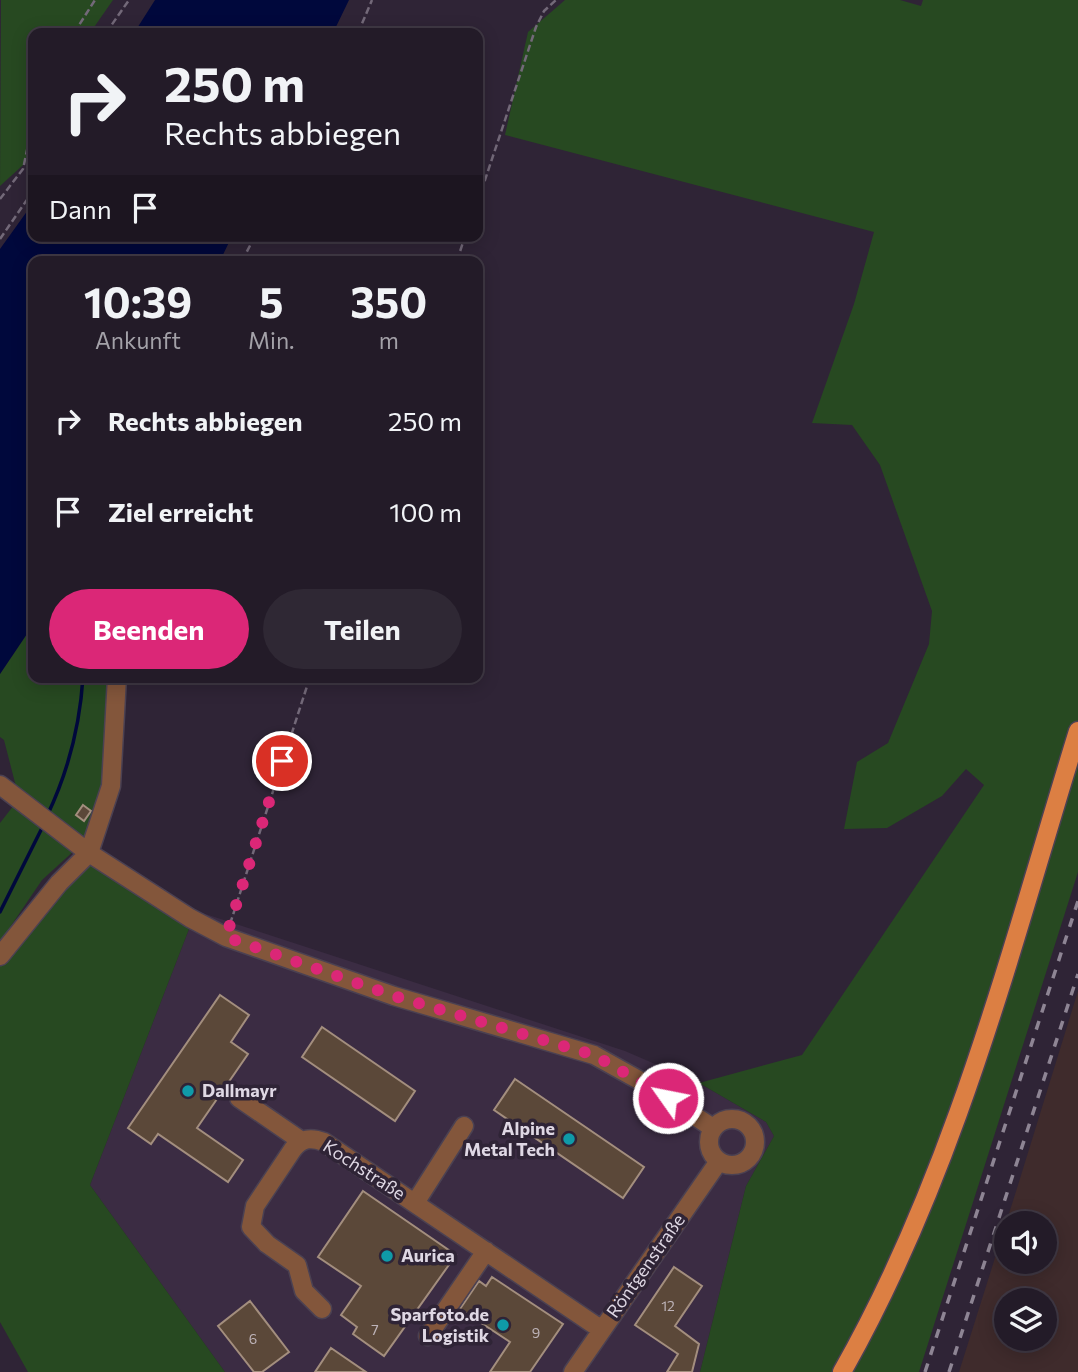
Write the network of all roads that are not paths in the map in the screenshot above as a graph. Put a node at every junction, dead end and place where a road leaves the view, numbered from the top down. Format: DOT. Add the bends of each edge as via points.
graph roads {
  1 [pos="117,683"];
  2 [pos="1078,731"];
  3 [pos="0,785"];
  4 [pos="89,853"];
  5 [pos="0,956"];
  6 [pos="239,1098"];
  7 [pos="464,1126"];
  8 [pos="713,1128"];
  9 [pos="300,1140"];
  10 [pos="719,1161"];
  11 [pos="415,1203"];
  12 [pos="486,1251"];
  13 [pos="322,1309"];
  14 [pos="601,1330"];
  15 [pos="428,1336"];
  16 [pos="573,1372"];
  17 [pos="842,1372"];
  1 -- 4 [label="street" via="111,786"];
  2 -- 17 [label="main road" via="954,1127 893,1275"];
  3 -- 4 [label="street"];
  4 -- 5 [label="street"];
  4 -- 8 [label="street" via="226,937 394,996 594,1055"];
  6 -- 9 [label="street"];
  7 -- 11 [label="street"];
  8 -- 10 [label="street" via="709,1142"];
  8 -- 10 [label="street" via="726,1119 741,1120 755,1138 753,1153 741,1163"];
  9 -- 11 [label="street, Kochstraße" via="324,1142"];
  9 -- 13 [label="street, Kochstraße" via="255,1206 251,1227 297,1265 304,1291"];
  10 -- 14 [label="street, Röntgenstraße"];
  11 -- 12 [label="street, Kochstraße"];
  12 -- 14 [label="street, Kochstraße"];
  12 -- 15 [label="street"];
  14 -- 16 [label="street, Röntgenstraße"];
}
